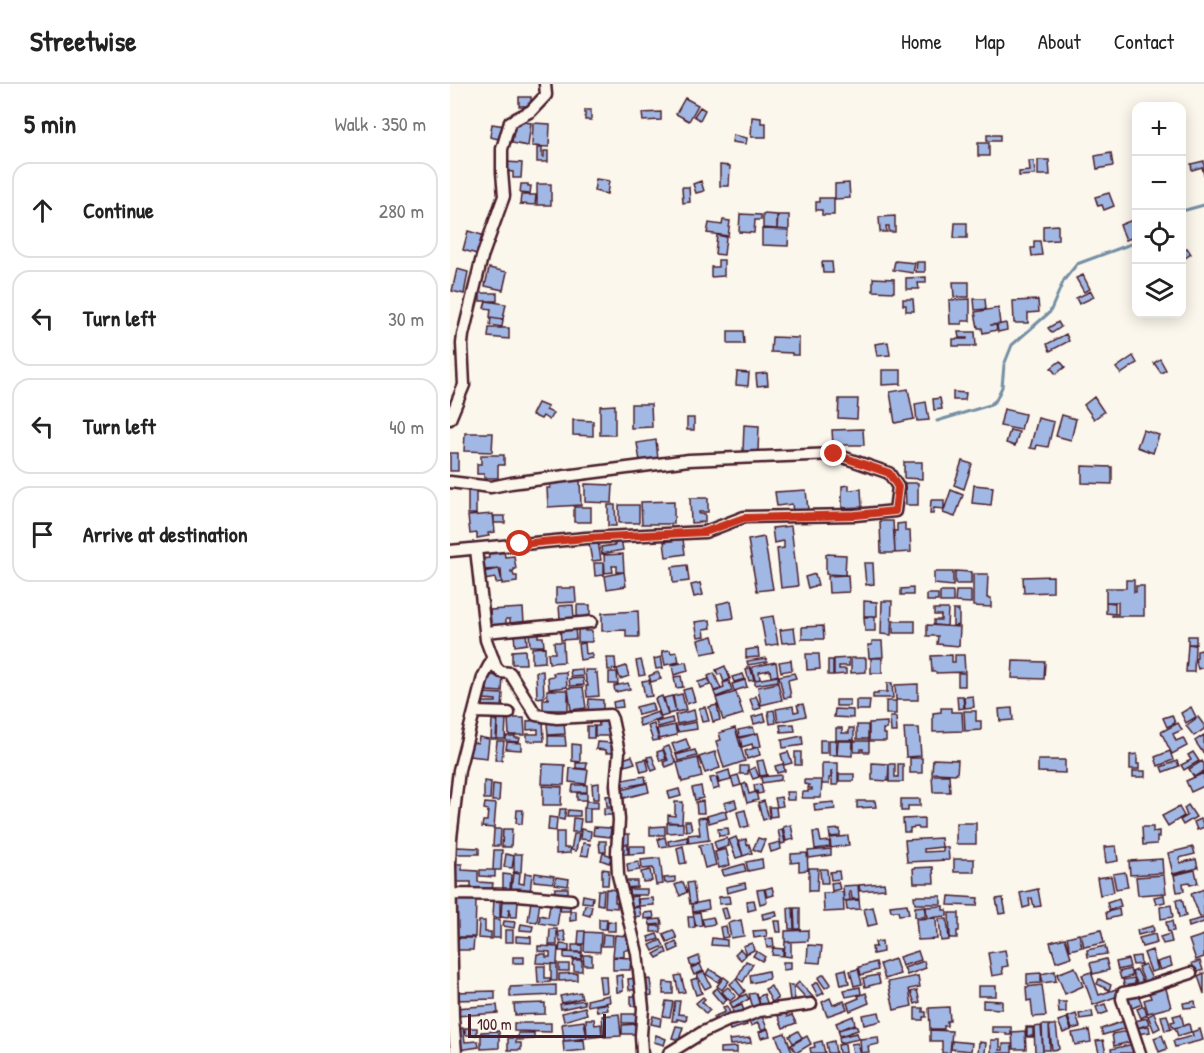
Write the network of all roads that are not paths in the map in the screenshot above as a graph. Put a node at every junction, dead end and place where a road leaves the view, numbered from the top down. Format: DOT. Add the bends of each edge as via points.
graph roads {
  1 [pos="545,84"];
  2 [pos="450,419"];
  3 [pos="450,482"];
  4 [pos="476,549"];
  5 [pos="450,551"];
  6 [pos="591,622"];
  7 [pos="485,632"];
  8 [pos="493,658"];
  9 [pos="474,712"];
  10 [pos="509,712"];
  11 [pos="451,894"];
  12 [pos="571,900"];
  13 [pos="1191,973"];
  14 [pos="811,1004"];
  15 [pos="456,1053"];
  16 [pos="642,1053"];
  17 [pos="669,1053"];
  18 [pos="1140,1053"];
  1 -- 2 [label="street" via="546,95 531,111 510,122 502,149 504,196 482,257 463,335 464,385"];
  3 -- 4 [label="street" via="491,487 689,460 834,454 889,473 898,487 895,511 744,518 705,532"];
  4 -- 5 [label="street"];
  4 -- 7 [label="street"];
  6 -- 7 [label="street"];
  7 -- 8 [label="street"];
  8 -- 9 [label="street" via="483,677"];
  8 -- 16 [label="street" via="495,667 510,673 536,715 610,715 612,719 619,752 618,875 637,953 643,1008"];
  9 -- 10 [label="street"];
  9 -- 11 [label="street" via="459,770 451,838"];
  11 -- 12 [label="street"];
  11 -- 15 [label="street"];
  13 -- 18 [label="street" via="1123,993"];
  14 -- 17 [label="street" via="759,1011 729,1020"];
}
